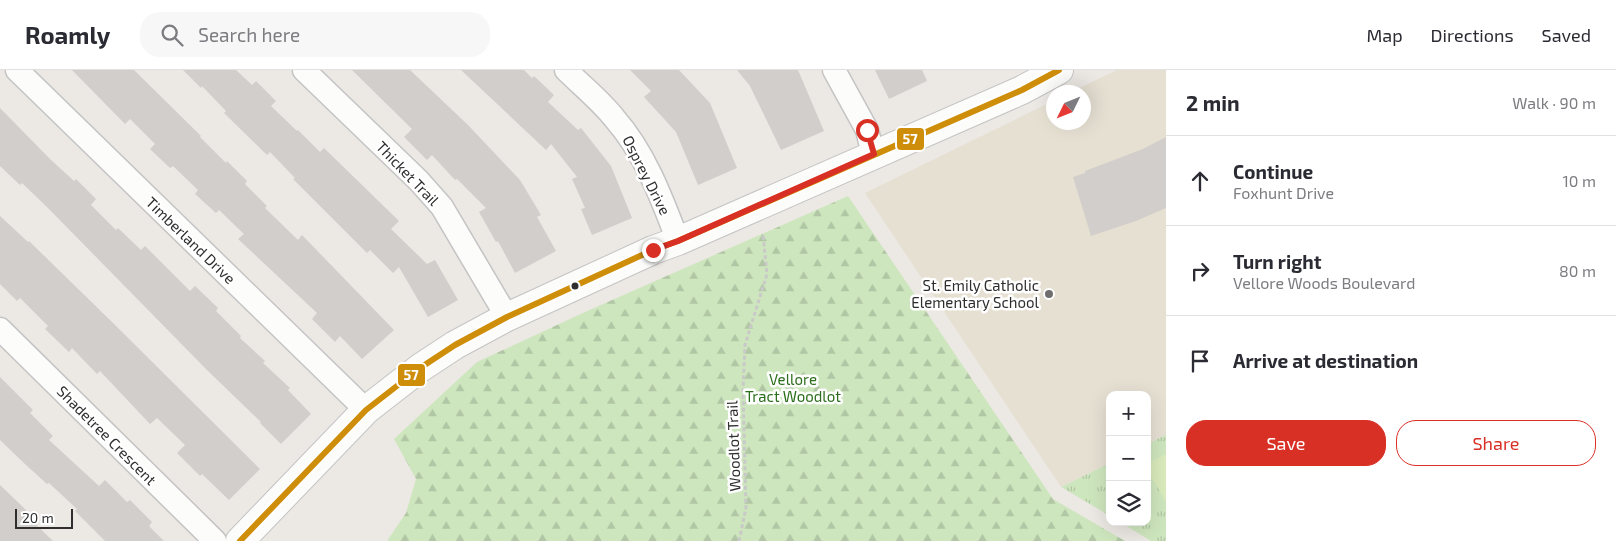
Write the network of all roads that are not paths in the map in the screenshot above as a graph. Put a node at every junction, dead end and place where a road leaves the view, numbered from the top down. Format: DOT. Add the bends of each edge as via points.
graph roads {
  1 [pos="17,70"];
  2 [pos="304,70"];
  3 [pos="566,70"];
  4 [pos="834,70"];
  5 [pos="1059,70"];
  6 [pos="874,154"];
  7 [pos="678,241"];
  8 [pos="507,317"];
  9 [pos="0,329"];
  10 [pos="366,410"];
  11 [pos="215,541"];
  12 [pos="240,541"];
  1 -- 10 [label="street, Timberland Drive"];
  2 -- 8 [label="street, Thicket Trail" via="442,207"];
  3 -- 7 [label="street, Osprey Drive" via="615,118 633,142"];
  4 -- 6 [label="street" via="867,130"];
  5 -- 6 [label="street" via="1022,90"];
  6 -- 7 [label="street"];
  7 -- 8 [label="street"];
  8 -- 10 [label="street" via="420,368"];
  9 -- 11 [label="street, Shadetree Crescent"];
  10 -- 12 [label="street"];
}
